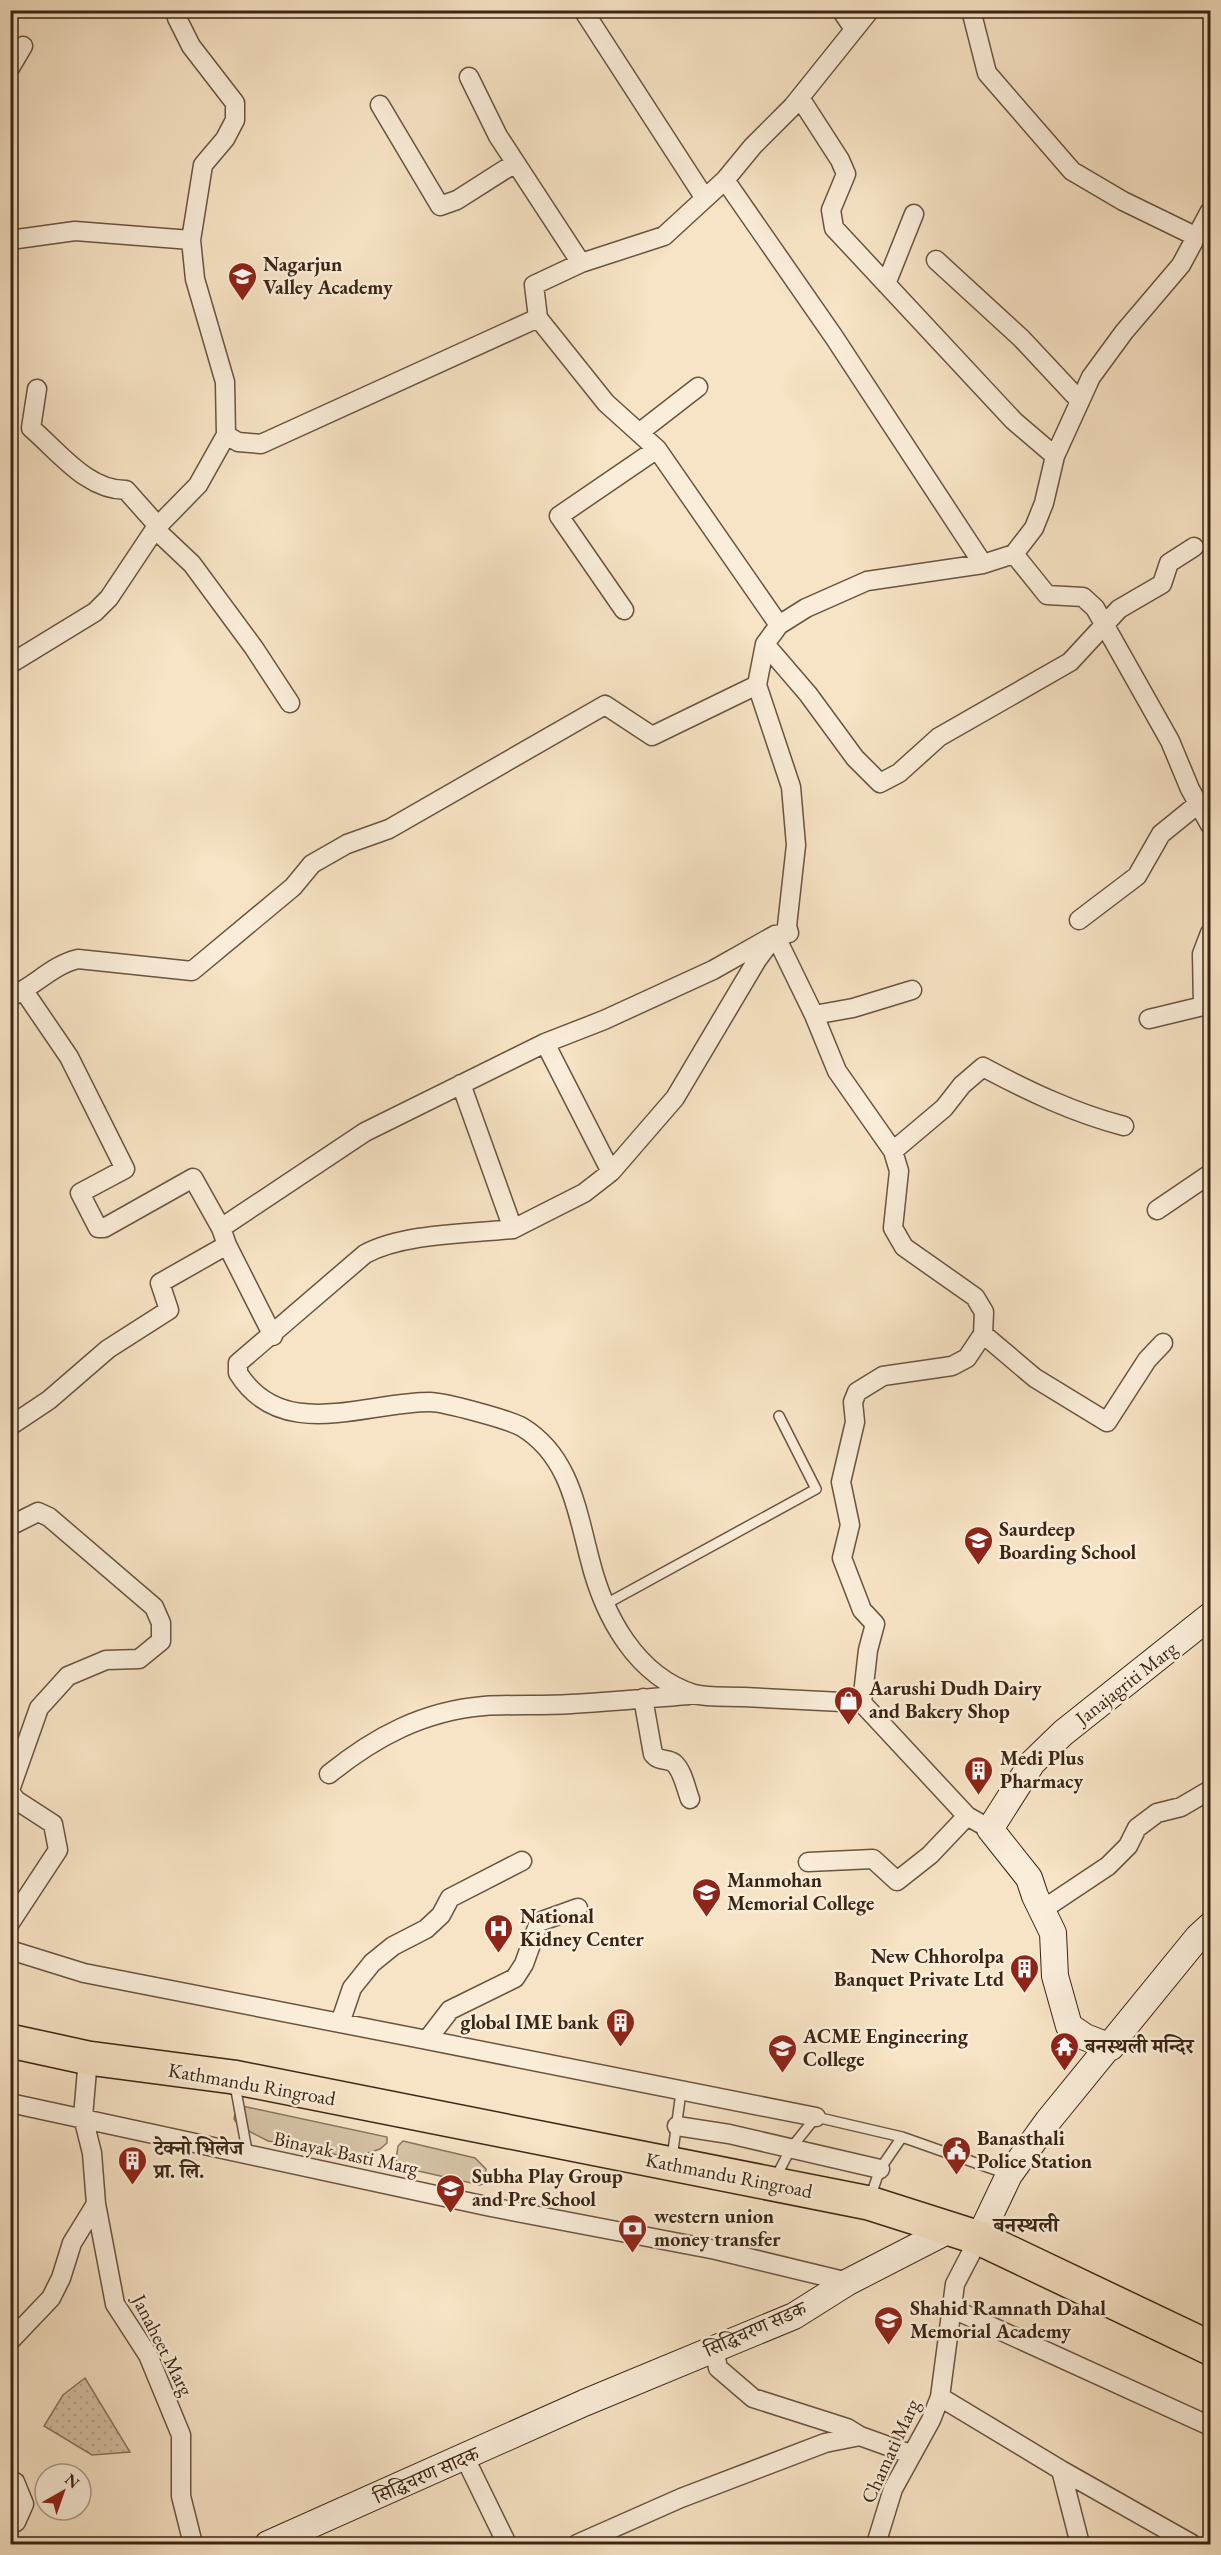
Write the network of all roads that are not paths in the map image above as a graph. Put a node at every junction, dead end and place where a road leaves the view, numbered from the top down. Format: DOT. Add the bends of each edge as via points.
graph roads {
  1 [pos="178,10"];
  2 [pos="583,10"];
  3 [pos="841,10"];
  4 [pos="870,10"];
  5 [pos="971,10"];
  6 [pos="854,29"];
  7 [pos="23,46"];
  8 [pos="10,68"];
  9 [pos="469,77"];
  10 [pos="800,98"];
  11 [pos="380,105"];
  12 [pos="516,163"];
  13 [pos="725,180"];
  14 [pos="704,197"];
  15 [pos="1210,211"];
  16 [pos="914,214"];
  17 [pos="1197,237"];
  18 [pos="10,240"];
  19 [pos="191,240"];
  20 [pos="936,260"];
  21 [pos="581,263"];
  22 [pos="886,284"];
  23 [pos="538,318"];
  24 [pos="698,387"];
  25 [pos="37,389"];
  26 [pos="1080,401"];
  27 [pos="640,432"];
  28 [pos="226,435"];
  29 [pos="657,449"];
  30 [pos="1055,456"];
  31 [pos="157,528"];
  32 [pos="1194,547"];
  33 [pos="1014,554"];
  34 [pos="983,564"];
  35 [pos="624,610"];
  36 [pos="1104,623"];
  37 [pos="779,625"];
  38 [pos="765,644"];
  39 [pos="10,664"];
  40 [pos="757,685"];
  41 [pos="290,703"];
  42 [pos="1198,804"];
  43 [pos="1210,825"];
  44 [pos="1079,920"];
  45 [pos="1210,933"];
  46 [pos="775,935"];
  47 [pos="912,990"];
  48 [pos="17,994"];
  49 [pos="1207,1012"];
  50 [pos="814,1015"];
  51 [pos="1149,1019"];
  52 [pos="545,1043"];
  53 [pos="461,1084"];
  54 [pos="1124,1126"];
  55 [pos="893,1151"];
  56 [pos="611,1172"];
  57 [pos="1210,1174"];
  58 [pos="1157,1210"];
  59 [pos="221,1228"];
  60 [pos="513,1229"];
  61 [pos="227,1245"];
  62 [pos="982,1334"];
  63 [pos="273,1336"];
  64 [pos="1163,1343"];
  65 [pos="779,1416"];
  66 [pos="10,1426"];
  67 [pos="10,1526"];
  68 [pos="606,1604"];
  69 [pos="1210,1616"];
  70 [pos="696,1695"];
  71 [pos="644,1698"];
  72 [pos="862,1703"];
  73 [pos="329,1774"];
  74 [pos="1210,1790"];
  75 [pos="10,1791"];
  76 [pos="690,1799"];
  77 [pos="967,1816"];
  78 [pos="990,1829"];
  79 [pos="522,1861"];
  80 [pos="808,1862"];
  81 [pos="578,1908"];
  82 [pos="1042,1910"];
  83 [pos="10,1923"];
  84 [pos="1210,1926"];
  85 [pos="10,1950"];
  86 [pos="340,2023"];
  87 [pos="427,2040"];
  88 [pos="10,2041"];
  89 [pos="1111,2047"];
  90 [pos="88,2058"];
  91 [pos="233,2077"];
  92 [pos="681,2092"];
  93 [pos="10,2103"];
  94 [pos="83,2117"];
  95 [pos="816,2117"];
  96 [pos="677,2126"];
  97 [pos="902,2137"];
  98 [pos="791,2148"];
  99 [pos="248,2156"];
  100 [pos="671,2163"];
  101 [pos="880,2169"];
  102 [pos="1009,2175"];
  103 [pos="772,2183"];
  104 [pos="869,2203"];
  105 [pos="96,2204"];
  106 [pos="966,2233"];
  107 [pos="848,2282"];
  108 [pos="951,2308"];
  109 [pos="17,2318"];
  110 [pos="10,2340"];
  111 [pos="714,2348"];
  112 [pos="1210,2348"];
  113 [pos="940,2397"];
  114 [pos="584,2403"];
  115 [pos="1210,2426"];
  116 [pos="860,2436"];
  117 [pos="910,2454"];
  118 [pos="465,2458"];
  119 [pos="1061,2470"];
  120 [pos="10,2480"];
  121 [pos="10,2525"];
  122 [pos="193,2544"];
  123 [pos="268,2544"];
  124 [pos="507,2544"];
  125 [pos="578,2544"];
  126 [pos="876,2544"];
  127 [pos="1080,2544"];
  128 [pos="1192,2544"];
  1 -- 19 [label="street" via="177,18 191,46 235,103 235,120 203,165"];
  2 -- 14 [label="street"];
  3 -- 6 [label="street"];
  4 -- 6 [label="street"];
  5 -- 17 [label="street" via="987,72 1072,171"];
  6 -- 10 [label="street"];
  7 -- 8 [label="street"];
  9 -- 12 [label="street"];
  10 -- 13 [label="street"];
  10 -- 22 [label="street" via="846,174 831,210 834,228"];
  11 -- 12 [label="street" via="440,206 457,200"];
  12 -- 21 [label="street"];
  13 -- 14 [label="street"];
  13 -- 34 [label="street"];
  14 -- 21 [label="street" via="664,237"];
  15 -- 17 [label="street"];
  16 -- 22 [label="street"];
  17 -- 26 [label="street" via="1181,265 1091,377"];
  18 -- 19 [label="street" via="75,231"];
  19 -- 28 [label="street" via="195,279 225,382"];
  20 -- 26 [label="street" via="1021,339"];
  21 -- 23 [label="street" via="534,285"];
  22 -- 30 [label="street" via="1014,421"];
  23 -- 27 [label="street" via="606,403"];
  23 -- 28 [label="street" via="261,444 238,442"];
  24 -- 27 [label="street"];
  25 -- 31 [label="street" via="32,429 90,481 109,490 126,490"];
  26 -- 30 [label="street"];
  27 -- 29 [label="street"];
  28 -- 31 [label="street" via="198,485"];
  29 -- 35 [label="street" via="559,516"];
  29 -- 37 [label="street"];
  30 -- 33 [label="street" via="1034,528"];
  31 -- 39 [label="street" via="118,588 95,612"];
  31 -- 41 [label="street" via="192,564"];
  32 -- 36 [label="street" via="1169,562 1161,584 1119,609"];
  33 -- 34 [label="street"];
  33 -- 36 [label="street" via="1047,595 1083,597"];
  34 -- 37 [label="street" via="867,581 806,608"];
  36 -- 38 [label="street" via="1070,662 939,737 899,773 880,783 855,758"];
  36 -- 42 [label="street" via="1170,741"];
  37 -- 38 [label="street"];
  38 -- 40 [label="street"];
  40 -- 46 [label="street" via="790,787 796,845 789,933"];
  40 -- 48 [label="street" via="652,736 605,705 389,829 347,844 312,864 293,886 192,971 78,959 64,962"];
  42 -- 43 [label="street"];
  42 -- 44 [label="street" via="1161,834 1137,876"];
  45 -- 49 [label="street" via="1202,954"];
  46 -- 50 [label="street"];
  46 -- 52 [label="street" via="713,970"];
  46 -- 56 [label="street" via="675,1098"];
  47 -- 50 [label="street"];
  48 -- 59 [label="street" via="69,1057 124,1169 80,1194 98,1228 193,1178"];
  49 -- 51 [label="street"];
  50 -- 55 [label="street" via="837,1071"];
  52 -- 53 [label="street"];
  52 -- 56 [label="street"];
  53 -- 59 [label="street" via="365,1132"];
  53 -- 60 [label="street"];
  54 -- 55 [label="street" via="1023,1089 983,1067 944,1108"];
  55 -- 62 [label="street" via="899,1171 893,1228 904,1247 975,1297 984,1312"];
  56 -- 60 [label="street" via="584,1193"];
  57 -- 58 [label="street"];
  59 -- 61 [label="street"];
  60 -- 63 [label="street" via="381,1246 335,1278"];
  61 -- 63 [label="street"];
  61 -- 66 [label="street" via="160,1283 169,1310 108,1349 57,1393"];
  62 -- 64 [label="street" via="1035,1378 1107,1422 1147,1360"];
  62 -- 72 [label="street" via="966,1358 952,1366 883,1376 857,1392 853,1402 855,1422 841,1482 850,1525 842,1558 862,1610 875,1624"];
  63 -- 68 [label="street" via="238,1363 238,1373 246,1387 274,1408 288,1412 357,1413 430,1402 521,1426 555,1455 566,1474"];
  65 -- 68 [label="lane" via="816,1489"];
  67 -- 75 [label="street" via="38,1512 49,1517 154,1607 161,1623 161,1641 139,1659 106,1660 68,1677 39,1708"];
  68 -- 70 [label="street" via="623,1639 638,1658 668,1684"];
  69 -- 78 [label="street, Janajagriti Marg" via="1032,1763"];
  70 -- 71 [label="street"];
  70 -- 72 [label="street"];
  71 -- 73 [label="street" via="486,1706 441,1713 395,1729"];
  71 -- 76 [label="street" via="653,1754 673,1763"];
  72 -- 77 [label="street"];
  74 -- 82 [label="street" via="1181,1807 1157,1813 1137,1828 1128,1846 1108,1866"];
  75 -- 83 [label="street" via="16,1800 52,1824 58,1850"];
  77 -- 78 [label="street"];
  77 -- 80 [label="street" via="930,1855 897,1881 873,1859"];
  78 -- 82 [label="street" via="1029,1878"];
  79 -- 86 [label="street" via="450,1898 441,1915 426,1929 393,1946 372,1963 352,1988"];
  81 -- 87 [label="street" via="539,1922 515,1978 450,2010"];
  82 -- 89 [label="street" via="1053,1933 1055,1976 1069,2025 1085,2037"];
  84 -- 89 [label="street"];
  85 -- 86 [label="street" via="84,1973"];
  86 -- 87 [label="street"];
  87 -- 92 [label="street"];
  88 -- 90 [label="highway, Kathmandu Ringroad"];
  89 -- 102 [label="street" via="1048,2121"];
  90 -- 91 [label="highway, Kathmandu Ringroad"];
  90 -- 94 [label="street, Janaheet Marg"];
  91 -- 99 [label="lane"];
  91 -- 100 [label="highway, Kathmandu Ringroad"];
  92 -- 95 [label="street"];
  92 -- 96 [label="lane"];
  93 -- 94 [label="street, Binayak Basti Marg"];
  94 -- 99 [label="street, Binayak Basti Marg"];
  94 -- 105 [label="street, Janaheet Marg" via="93,2153"];
  95 -- 97 [label="lane"];
  95 -- 98 [label="lane"];
  96 -- 98 [label="street"];
  96 -- 100 [label="lane"];
  97 -- 101 [label="lane"];
  97 -- 102 [label="lane"];
  98 -- 101 [label="street"];
  98 -- 103 [label="lane"];
  99 -- 107 [label="street, Binayak Basti Marg" via="716,2250"];
  100 -- 103 [label="highway, Kathmandu Ringroad"];
  101 -- 104 [label="lane"];
  102 -- 106 [label="street"];
  103 -- 104 [label="highway, Kathmandu Ringroad"];
  104 -- 106 [label="highway, Kathmandu Ringroad"];
  105 -- 109 [label="street" via="72,2243 51,2298"];
  105 -- 122 [label="street, Janaheet Marg" via="115,2304 148,2355 181,2435 181,2496"];
  106 -- 107 [label="street, सिद्धिचरण सडक"];
  106 -- 108 [label="street, Chamati Marg"];
  106 -- 112 [label="highway, Kathmandu Ringroad"];
  107 -- 111 [label="street, सिद्धिचरण सडक" via="794,2316"];
  108 -- 113 [label="street, Chamati Marg"];
  108 -- 115 [label="street"];
  109 -- 110 [label="street"];
  111 -- 114 [label="street, सिद्धिचरण सडक"];
  111 -- 116 [label="street" via="718,2368 753,2398 847,2428"];
  113 -- 117 [label="street, Chamati Marg"];
  113 -- 119 [label="street"];
  114 -- 118 [label="street, सिद्धिचरण सादक"];
  116 -- 117 [label="street"];
  116 -- 125 [label="street" via="825,2443 681,2498"];
  117 -- 126 [label="street, Chamati Marg" via="893,2489"];
  118 -- 123 [label="street, सिद्धिचरण सादक"];
  118 -- 124 [label="street"];
  119 -- 127 [label="street"];
  119 -- 128 [label="street"];
  120 -- 121 [label="street" via="15,2482 24,2504 16,2522"];
}
